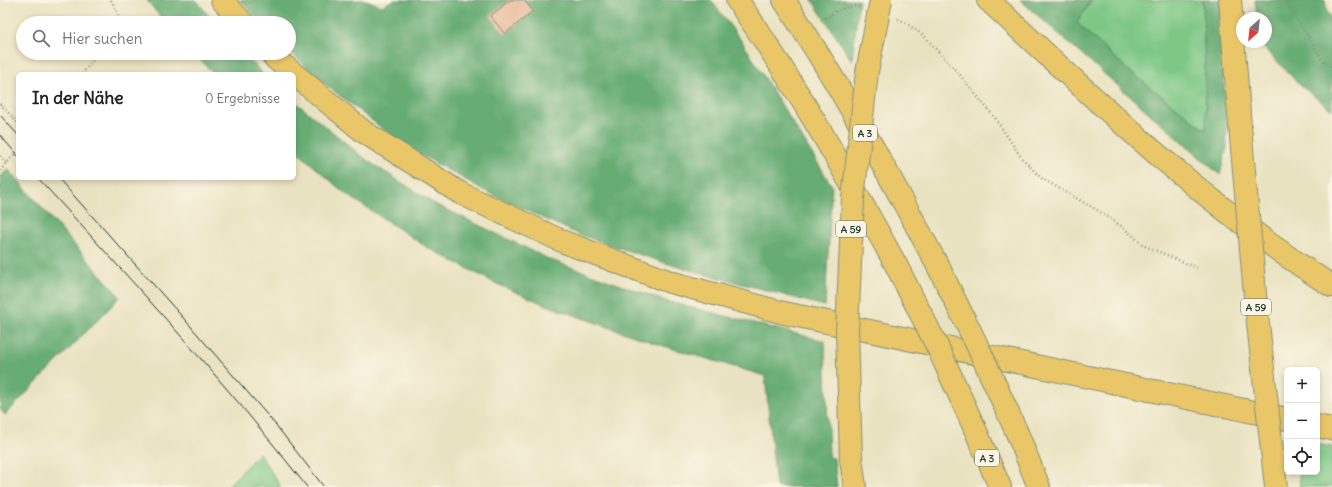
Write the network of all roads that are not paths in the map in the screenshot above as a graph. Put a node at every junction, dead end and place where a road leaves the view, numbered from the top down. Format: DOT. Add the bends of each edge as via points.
graph roads {
  1 [pos="222,0"];
  2 [pos="737,0"];
  3 [pos="784,0"];
  4 [pos="988,0"];
  5 [pos="1230,0"];
  6 [pos="879,8"];
  7 [pos="237,16"];
  8 [pos="277,60"];
  9 [pos="292,72"];
  10 [pos="296,76"];
  11 [pos="1332,286"];
  12 [pos="1284,418"];
  13 [pos="1320,427"];
  14 [pos="1332,429"];
  15 [pos="854,487"];
  16 [pos="1000,487"];
  17 [pos="1039,487"];
  18 [pos="1276,487"];
  1 -- 7 [label="highway"];
  2 -- 16 [label="highway, A 3, bridge" via="810,113 896,265 938,348"];
  3 -- 17 [label="highway, A 3, bridge" via="892,179 940,270 978,347"];
  4 -- 11 [label="highway" via="1111,115 1195,186 1255,233"];
  5 -- 18 [label="highway, A 59, bridge" via="1256,306"];
  6 -- 15 [label="highway, A 59, bridge" via="867,72 853,199 847,331"];
  8 -- 9 [label="highway"];
  10 -- 12 [label="highway" via="364,132 460,193 564,242 670,282 784,313"];
  13 -- 14 [label="highway"];
}
